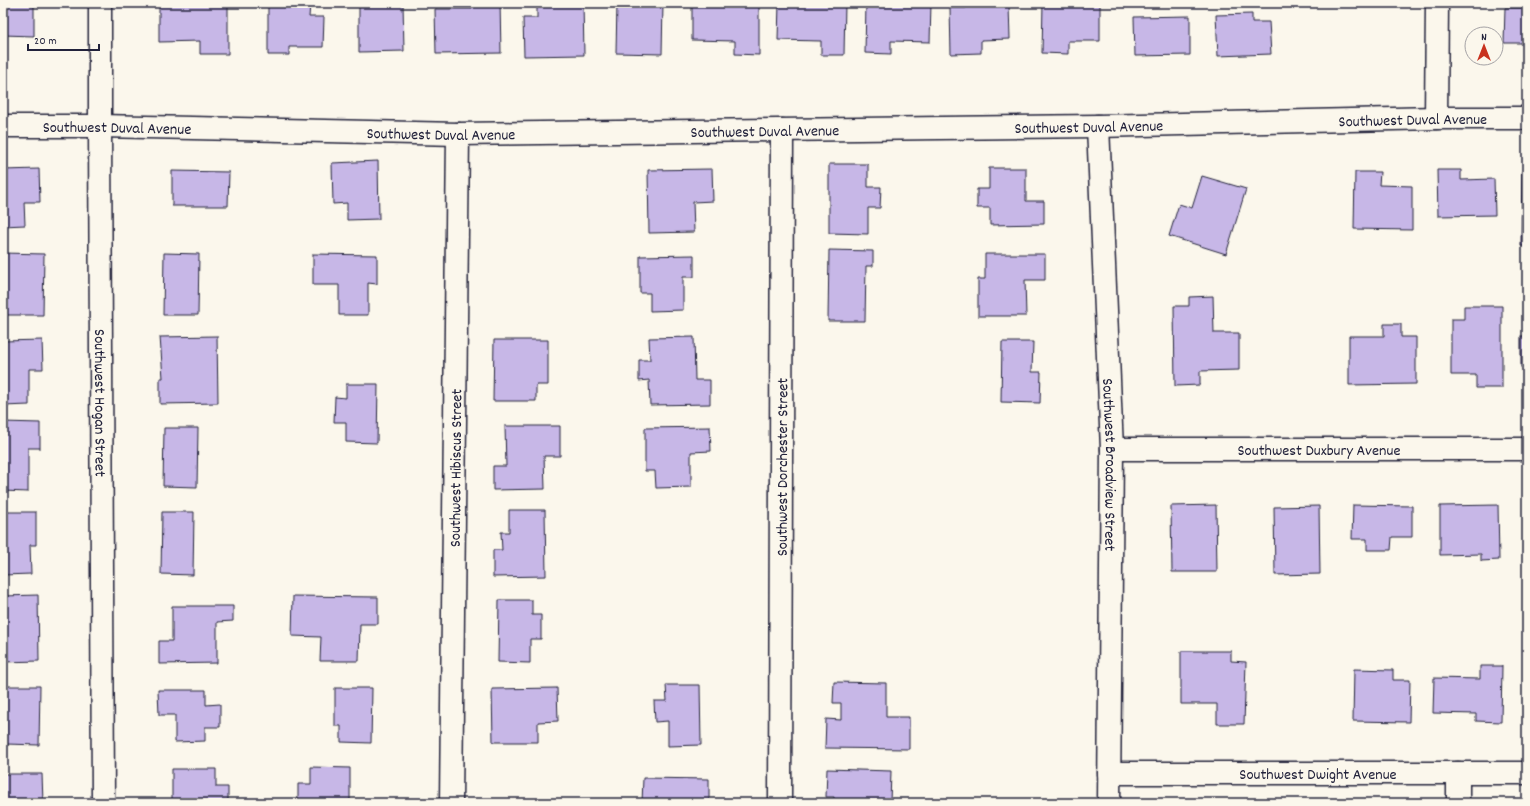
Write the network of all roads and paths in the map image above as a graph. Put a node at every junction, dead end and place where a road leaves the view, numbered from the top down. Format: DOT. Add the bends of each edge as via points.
graph roads {
  1 [pos="100,3"];
  2 [pos="1437,3"];
  3 [pos="1436,118"];
  4 [pos="1527,118"];
  5 [pos="3,126"];
  6 [pos="100,126"];
  7 [pos="1098,126"];
  8 [pos="782,130"];
  9 [pos="458,134"];
  10 [pos="1112,449"];
  11 [pos="1527,449"];
  12 [pos="1109,772"];
  13 [pos="1458,772"];
  14 [pos="1527,772"];
  15 [pos="103,803"];
  16 [pos="451,803"];
  17 [pos="780,803"];
  18 [pos="1109,803"];
  19 [pos="1458,803"];
  1 -- 6 [label="street, Southwest Hogan Street"];
  2 -- 3 [label="street"];
  3 -- 4 [label="street, Southwest Duval Avenue"];
  3 -- 7 [label="street, Southwest Duval Avenue"];
  5 -- 6 [label="street, Southwest Duval Avenue"];
  6 -- 9 [label="street, Southwest Duval Avenue"];
  6 -- 15 [label="street, Southwest Hogan Street"];
  7 -- 8 [label="street, Southwest Duval Avenue"];
  7 -- 10 [label="street, Southwest Broadview Street"];
  8 -- 9 [label="street, Southwest Duval Avenue"];
  8 -- 17 [label="street, Southwest Dorchester Street"];
  9 -- 16 [label="street, Southwest Hibiscus Street"];
  10 -- 11 [label="street, Southwest Duxbury Avenue"];
  10 -- 12 [label="street, Southwest Broadview Street"];
  12 -- 13 [label="street, Southwest Dwight Avenue"];
  12 -- 18 [label="street, Southwest Broadview Street"];
  13 -- 14 [label="street, Southwest Dwight Avenue"];
  13 -- 19 [label="street"];
}
